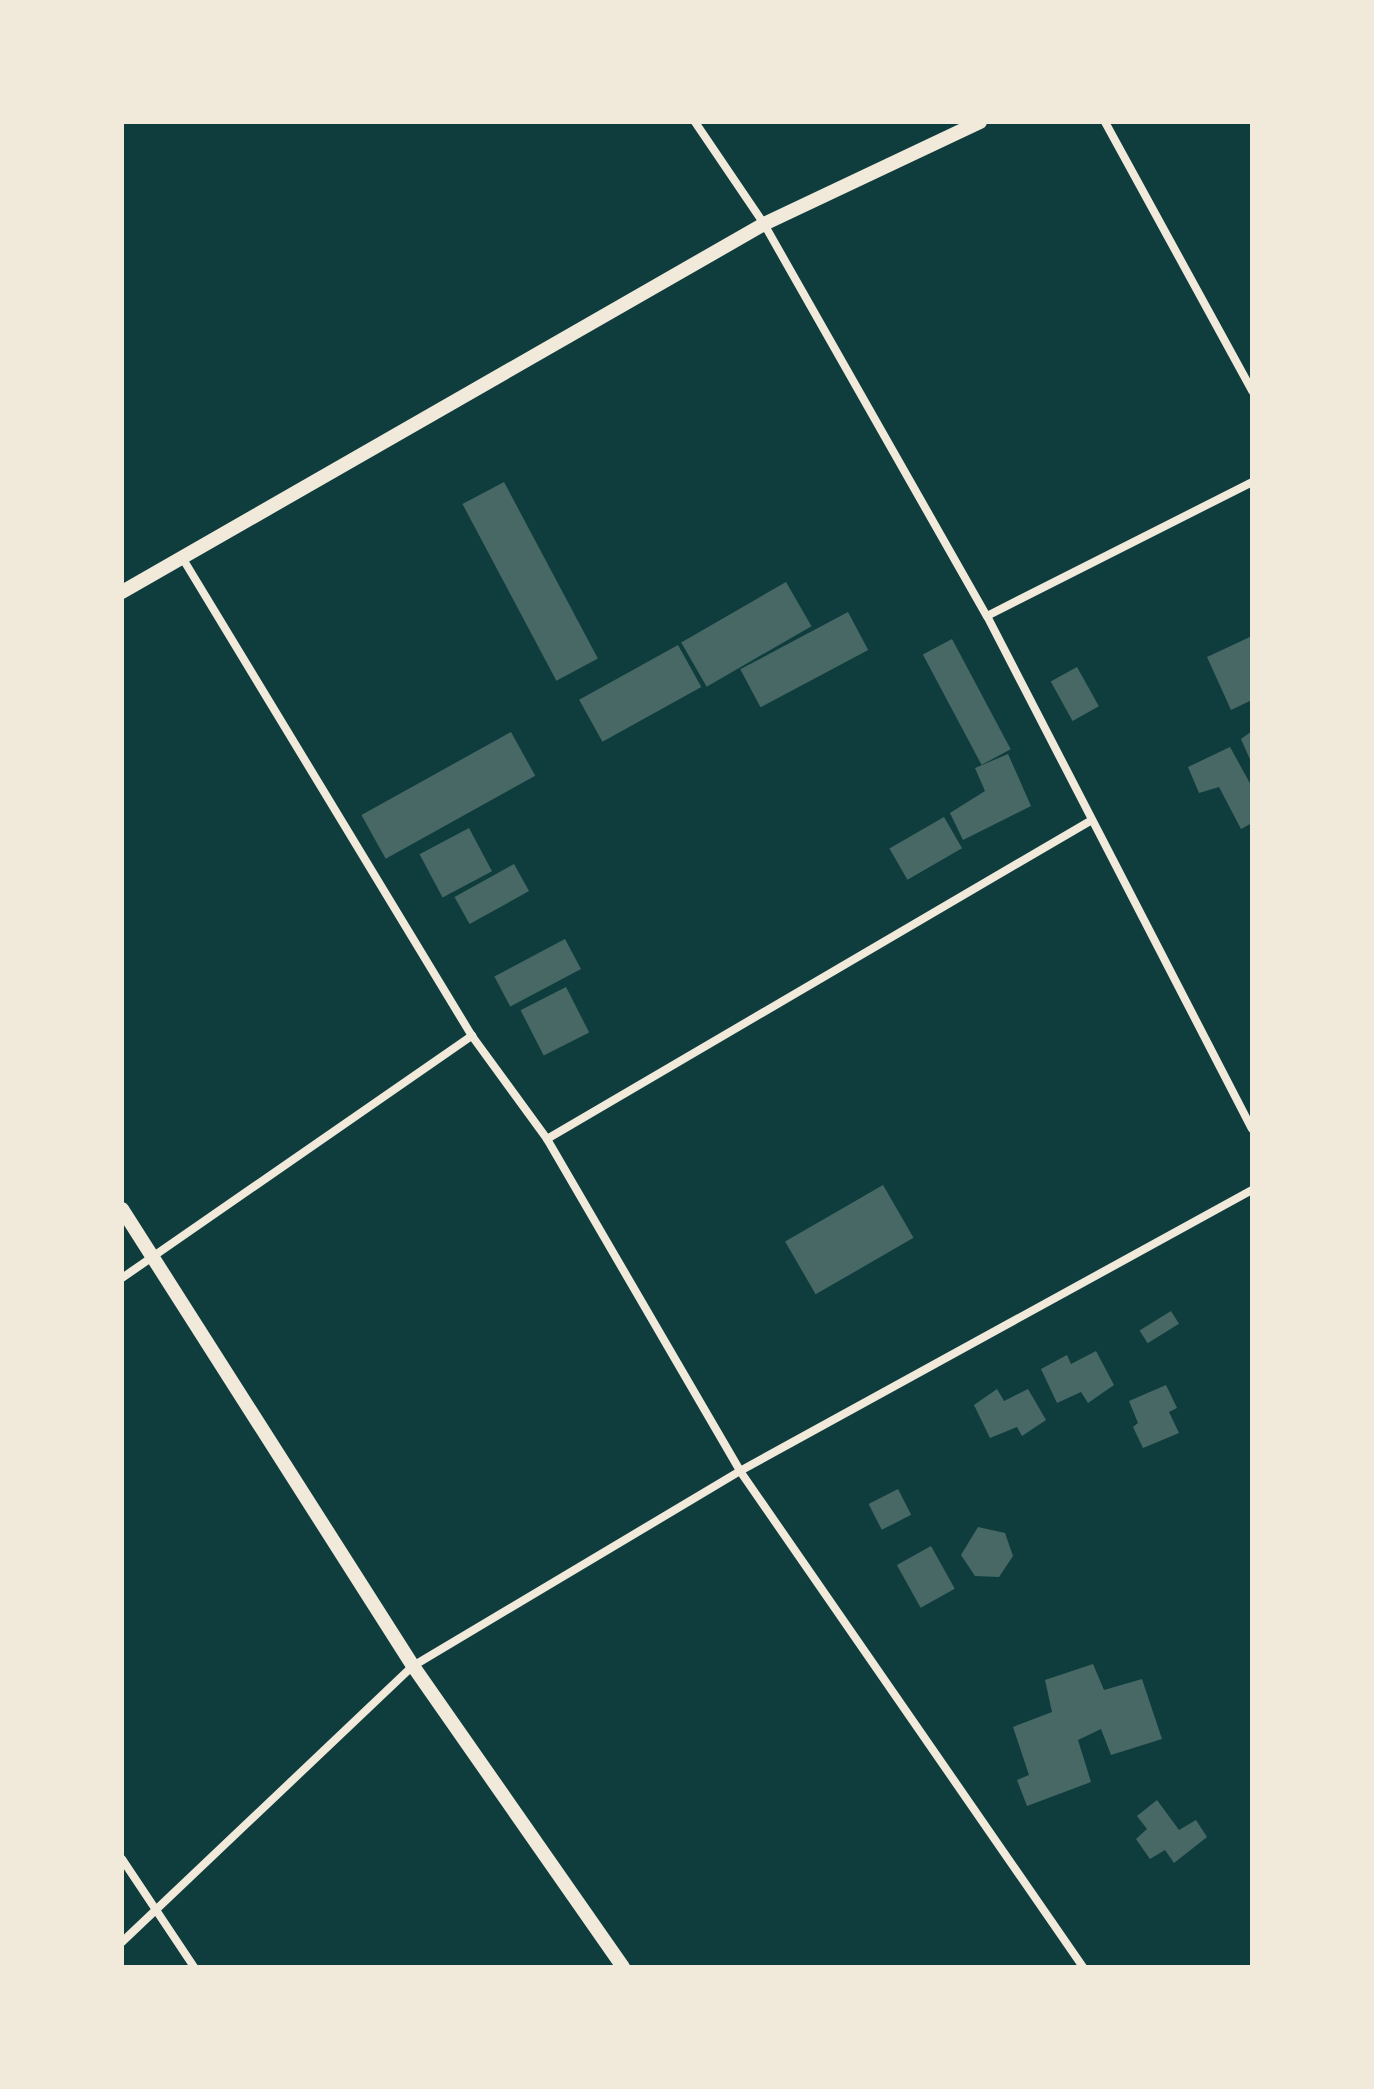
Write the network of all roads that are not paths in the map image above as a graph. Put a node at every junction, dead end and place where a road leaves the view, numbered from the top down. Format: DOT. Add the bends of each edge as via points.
graph roads {
  1 [pos="695,122"];
  2 [pos="980,122"];
  3 [pos="1105,122"];
  4 [pos="764,224"];
  5 [pos="1252,391"];
  6 [pos="1252,482"];
  7 [pos="183,559"];
  8 [pos="122,592"];
  9 [pos="987,616"];
  10 [pos="1090,821"];
  11 [pos="472,1036"];
  12 [pos="1252,1129"];
  13 [pos="547,1139"];
  14 [pos="1252,1190"];
  15 [pos="122,1209"];
  16 [pos="153,1253"];
  17 [pos="122,1278"];
  18 [pos="740,1471"];
  19 [pos="413,1666"];
  20 [pos="122,1859"];
  21 [pos="157,1911"];
  22 [pos="122,1942"];
  23 [pos="194,1967"];
  24 [pos="622,1967"];
  25 [pos="1083,1967"];
  1 -- 4 [label="street"];
  2 -- 4 [label="street"];
  3 -- 5 [label="street"];
  4 -- 7 [label="street"];
  4 -- 9 [label="street"];
  6 -- 9 [label="street"];
  7 -- 8 [label="street"];
  7 -- 11 [label="street"];
  9 -- 10 [label="street"];
  10 -- 12 [label="street"];
  10 -- 13 [label="street"];
  11 -- 13 [label="street"];
  11 -- 16 [label="street"];
  13 -- 18 [label="street"];
  14 -- 18 [label="street"];
  15 -- 16 [label="street"];
  16 -- 17 [label="street"];
  16 -- 19 [label="street"];
  18 -- 19 [label="street"];
  18 -- 25 [label="street"];
  19 -- 21 [label="street"];
  19 -- 24 [label="street"];
  20 -- 21 [label="street"];
  21 -- 22 [label="street"];
  21 -- 23 [label="street"];
}
